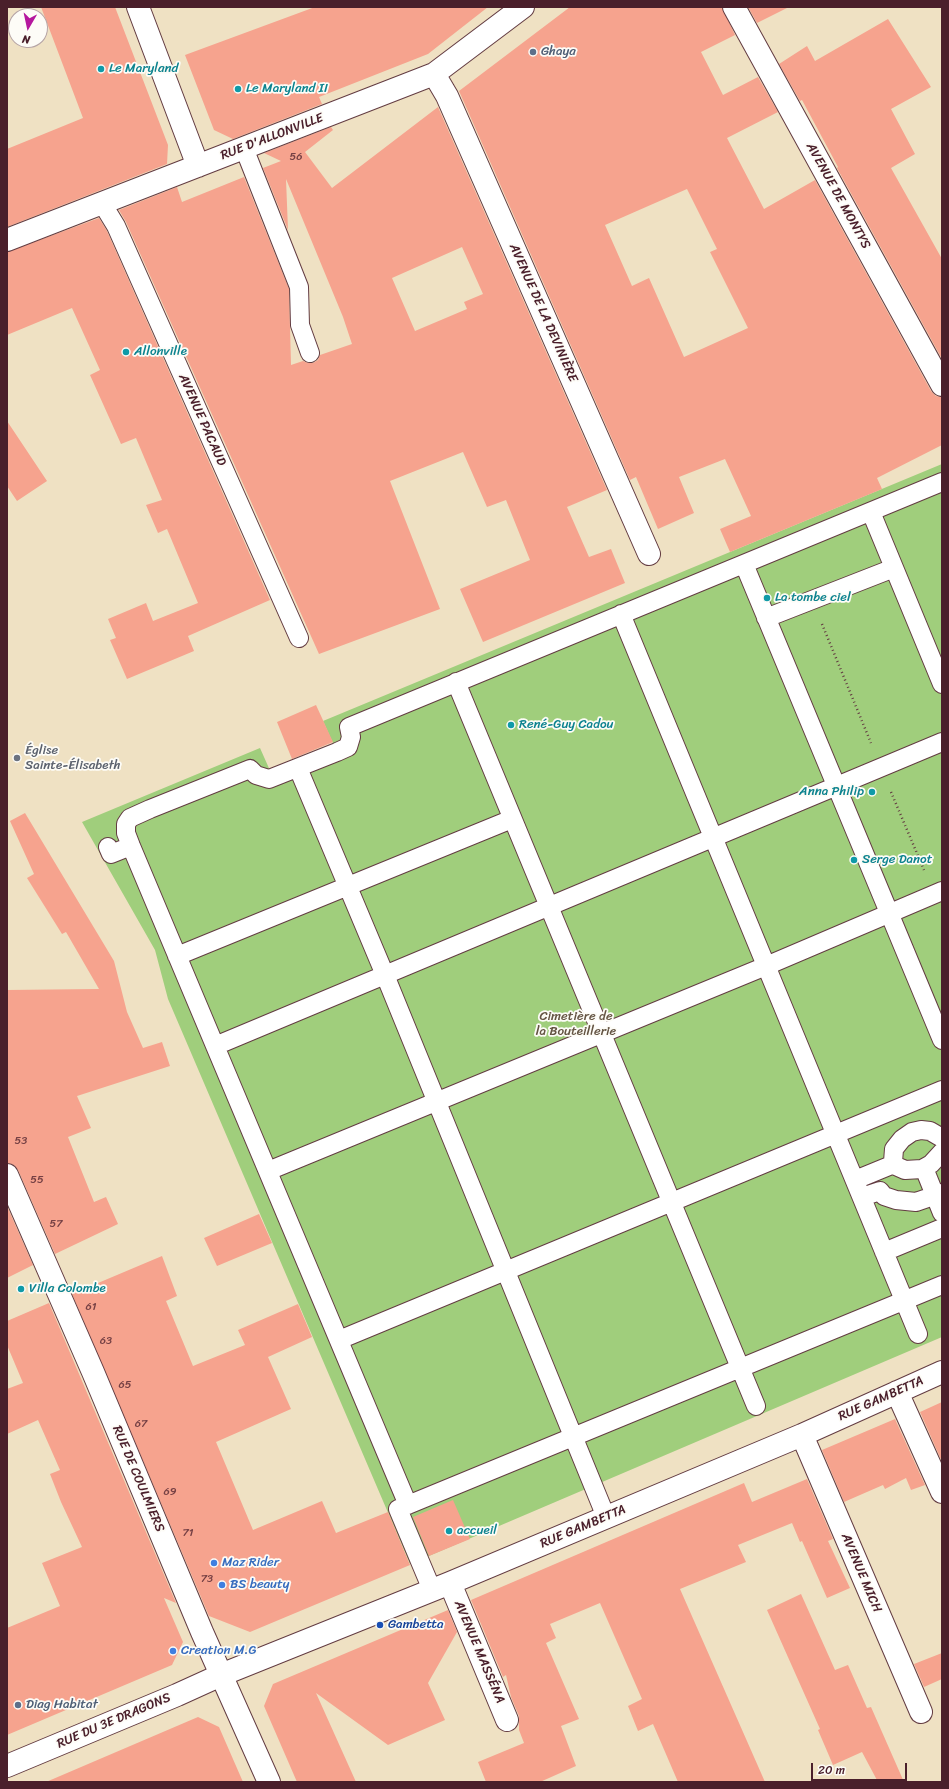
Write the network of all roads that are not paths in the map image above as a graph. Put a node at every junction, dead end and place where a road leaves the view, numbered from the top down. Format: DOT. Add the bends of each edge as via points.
graph roads {
  1 [pos="138,7"];
  2 [pos="523,7"];
  3 [pos="734,7"];
  4 [pos="434,74"];
  5 [pos="244,148"];
  6 [pos="198,166"];
  7 [pos="102,203"];
  8 [pos="7,240"];
  9 [pos="310,353"];
  10 [pos="942,385"];
  11 [pos="942,482"];
  12 [pos="871,512"];
  13 [pos="649,554"];
  14 [pos="744,564"];
  15 [pos="894,568"];
  16 [pos="621,614"];
  17 [pos="766,618"];
  18 [pos="299,638"];
  19 [pos="456,682"];
  20 [pos="942,683"];
  21 [pos="942,742"];
  22 [pos="298,768"];
  23 [pos="835,786"];
  24 [pos="512,818"];
  25 [pos="713,837"];
  26 [pos="131,846"];
  27 [pos="108,847"];
  28 [pos="347,885"];
  29 [pos="942,891"];
  30 [pos="548,907"];
  31 [pos="889,913"];
  32 [pos="177,956"];
  33 [pos="766,966"];
  34 [pos="385,975"];
  35 [pos="600,1034"];
  36 [pos="942,1040"];
  37 [pos="215,1046"];
  38 [pos="942,1090"];
  39 [pos="436,1102"];
  40 [pos="898,1109"];
  41 [pos="905,1128"];
  42 [pos="836,1135"];
  43 [pos="942,1138"];
  44 [pos="942,1152"];
  45 [pos="894,1164"];
  46 [pos="924,1168"];
  47 [pos="268,1171"];
  48 [pos="7,1175"];
  49 [pos="855,1180"];
  50 [pos="939,1195"];
  51 [pos="862,1197"];
  52 [pos="671,1203"];
  53 [pos="942,1213"];
  54 [pos="942,1228"];
  55 [pos="884,1252"];
  56 [pos="505,1271"];
  57 [pos="942,1285"];
  58 [pos="904,1301"];
  59 [pos="918,1334"];
  60 [pos="339,1340"];
  61 [pos="741,1368"];
  62 [pos="942,1372"];
  63 [pos="897,1392"];
  64 [pos="756,1406"];
  65 [pos="802,1435"];
  66 [pos="573,1438"];
  67 [pos="942,1492"];
  68 [pos="408,1505"];
  69 [pos="606,1517"];
  70 [pos="441,1587"];
  71 [pos="220,1675"];
  72 [pos="921,1712"];
  73 [pos="508,1720"];
  74 [pos="7,1766"];
  75 [pos="269,1782"];
  1 -- 6 [label="street"];
  2 -- 4 [label="street, RUE D'ALLONVILLE"];
  3 -- 10 [label="street, AVENUE DE MONTYS"];
  4 -- 5 [label="street, RUE D'ALLONVILLE"];
  4 -- 13 [label="street, AVENUE DE LA DEVINIÈRE" via="447,96"];
  5 -- 6 [label="street, RUE D'ALLONVILLE"];
  5 -- 9 [label="lane" via="299,287 300,325"];
  6 -- 7 [label="street, RUE D'ALLONVILLE"];
  7 -- 8 [label="street, RUE D'ALLONVILLE"];
  7 -- 18 [label="lane, AVENUE PACAUD" via="116,226"];
  11 -- 12 [label="lane"];
  12 -- 14 [label="lane"];
  12 -- 15 [label="lane"];
  14 -- 16 [label="lane"];
  14 -- 17 [label="lane"];
  15 -- 17 [label="lane"];
  15 -- 20 [label="lane"];
  16 -- 19 [label="lane"];
  16 -- 25 [label="lane"];
  17 -- 23 [label="lane"];
  19 -- 22 [label="lane" via="349,727 351,737 348,747"];
  19 -- 24 [label="lane"];
  21 -- 23 [label="lane"];
  22 -- 26 [label="lane" via="269,779 256,775 250,769 130,818 126,824 126,833"];
  22 -- 28 [label="lane"];
  23 -- 25 [label="lane"];
  23 -- 31 [label="lane"];
  24 -- 28 [label="lane"];
  24 -- 30 [label="lane"];
  25 -- 30 [label="lane"];
  25 -- 33 [label="lane"];
  26 -- 27 [label="lane" via="112,854"];
  26 -- 32 [label="lane"];
  28 -- 32 [label="lane"];
  28 -- 34 [label="lane"];
  29 -- 31 [label="lane"];
  30 -- 34 [label="lane"];
  30 -- 35 [label="lane"];
  31 -- 33 [label="lane"];
  31 -- 36 [label="lane"];
  32 -- 37 [label="lane"];
  33 -- 35 [label="lane"];
  33 -- 42 [label="lane"];
  34 -- 37 [label="lane"];
  34 -- 39 [label="lane"];
  35 -- 39 [label="lane"];
  35 -- 52 [label="lane"];
  37 -- 47 [label="lane"];
  38 -- 40 [label="lane"];
  39 -- 47 [label="lane"];
  39 -- 56 [label="lane"];
  40 -- 41 [label="lane"];
  40 -- 42 [label="lane"];
  42 -- 49 [label="lane"];
  42 -- 52 [label="lane"];
  43 -- 45 [label="lane" via="930,1131 912,1132 894,1149"];
  44 -- 46 [label="lane"];
  45 -- 46 [label="lane" via="904,1170"];
  45 -- 49 [label="lane"];
  46 -- 50 [label="lane"];
  47 -- 60 [label="lane"];
  48 -- 71 [label="street, RUE DE COULMIERS"];
  49 -- 51 [label="lane"];
  50 -- 51 [label="lane" via="916,1202 905,1202 884,1196 880,1191"];
  50 -- 53 [label="lane"];
  51 -- 55 [label="lane"];
  52 -- 56 [label="lane"];
  52 -- 61 [label="lane"];
  54 -- 55 [label="lane"];
  55 -- 58 [label="lane"];
  56 -- 60 [label="lane"];
  56 -- 66 [label="lane"];
  57 -- 58 [label="lane"];
  58 -- 59 [label="lane"];
  58 -- 61 [label="lane"];
  60 -- 68 [label="lane"];
  61 -- 64 [label="lane"];
  61 -- 66 [label="lane"];
  62 -- 63 [label="street, RUE GAMBETTA"];
  63 -- 65 [label="street, RUE GAMBETTA"];
  63 -- 67 [label="street"];
  65 -- 69 [label="street, RUE GAMBETTA"];
  65 -- 72 [label="street, AVENUE MICH"];
  66 -- 68 [label="lane"];
  66 -- 69 [label="lane"];
  68 -- 70 [label="lane" via="398,1509"];
  69 -- 70 [label="street, RUE GAMBETTA"];
  70 -- 71 [label="street, RUE GAMBETTA"];
  70 -- 73 [label="street, AVENUE MASSÉNA"];
  71 -- 74 [label="street, RUE DU 3E DRAGONS" via="183,1693"];
  71 -- 75 [label="street, RUE DE COULMIERS"];
}
